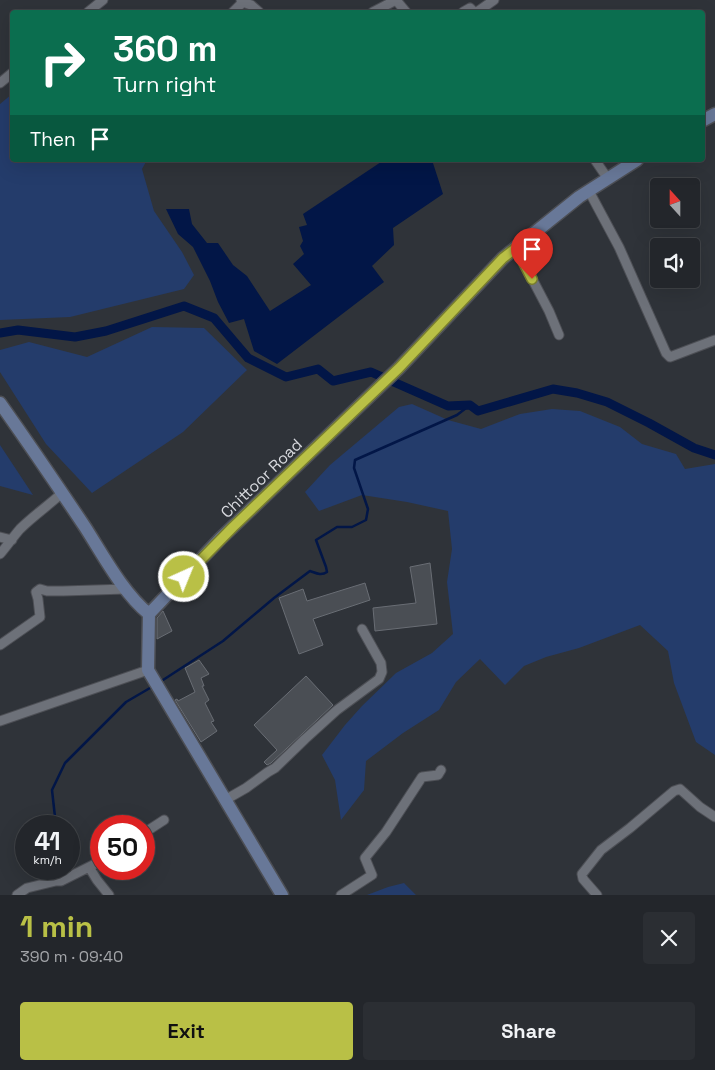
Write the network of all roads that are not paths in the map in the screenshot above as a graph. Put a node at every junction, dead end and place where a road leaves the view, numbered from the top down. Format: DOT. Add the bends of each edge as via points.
graph roads {
  1 [pos="103,0"];
  2 [pos="494,0"];
  3 [pos="242,1"];
  4 [pos="90,10"];
  5 [pos="257,10"];
  6 [pos="379,10"];
  7 [pos="404,10"];
  8 [pos="478,10"];
  9 [pos="10,75"];
  10 [pos="0,83"];
  11 [pos="597,162"];
  12 [pos="632,162"];
  13 [pos="608,179"];
  14 [pos="589,191"];
  15 [pos="516,248"];
  16 [pos="559,335"];
  17 [pos="715,340"];
  18 [pos="0,403"];
  19 [pos="62,493"];
  20 [pos="0,537"];
  21 [pos="12,540"];
  22 [pos="0,554"];
  23 [pos="126,589"];
  24 [pos="148,614"];
  25 [pos="362,629"];
  26 [pos="0,645"];
  27 [pos="148,670"];
  28 [pos="0,721"];
  29 [pos="440,770"];
  30 [pos="225,800"];
  31 [pos="715,817"];
  32 [pos="164,820"];
  33 [pos="155,826"];
  34 [pos="89,867"];
  35 [pos="16,895"];
  36 [pos="109,895"];
  37 [pos="282,895"];
  38 [pos="341,895"];
  39 [pos="597,895"];
  1 -- 4 [label="street"];
  2 -- 8 [label="street"];
  3 -- 5 [label="street"];
  6 -- 7 [label="street" via="396,0"];
  9 -- 10 [label="street"];
  11 -- 13 [label="street"];
  12 -- 13 [label="main road, Chittoor Road"];
  13 -- 14 [label="main road, Chittoor Road"];
  14 -- 15 [label="main road, Chittoor Road"];
  14 -- 17 [label="street" via="619,247 666,353 670,357"];
  15 -- 16 [label="street"];
  15 -- 24 [label="main road, Chittoor Road" via="399,368 220,539"];
  18 -- 19 [label="main road"];
  19 -- 21 [label="street" via="33,516"];
  19 -- 23 [label="main road"];
  20 -- 21 [label="street"];
  21 -- 22 [label="street"];
  23 -- 24 [label="main road"];
  23 -- 26 [label="street" via="40,589 36,592 40,616"];
  24 -- 27 [label="main road"];
  25 -- 30 [label="street" via="381,663 380,679 337,710 275,768"];
  27 -- 28 [label="street"];
  27 -- 30 [label="main road"];
  29 -- 38 [label="street" via="438,775 422,777 365,858 372,875"];
  30 -- 37 [label="main road"];
  31 -- 39 [label="street" via="680,789 674,791 602,850 582,874"];
  32 -- 33 [label="street"];
  34 -- 35 [label="street" via="61,881 27,888"];
  34 -- 36 [label="street"];
}
